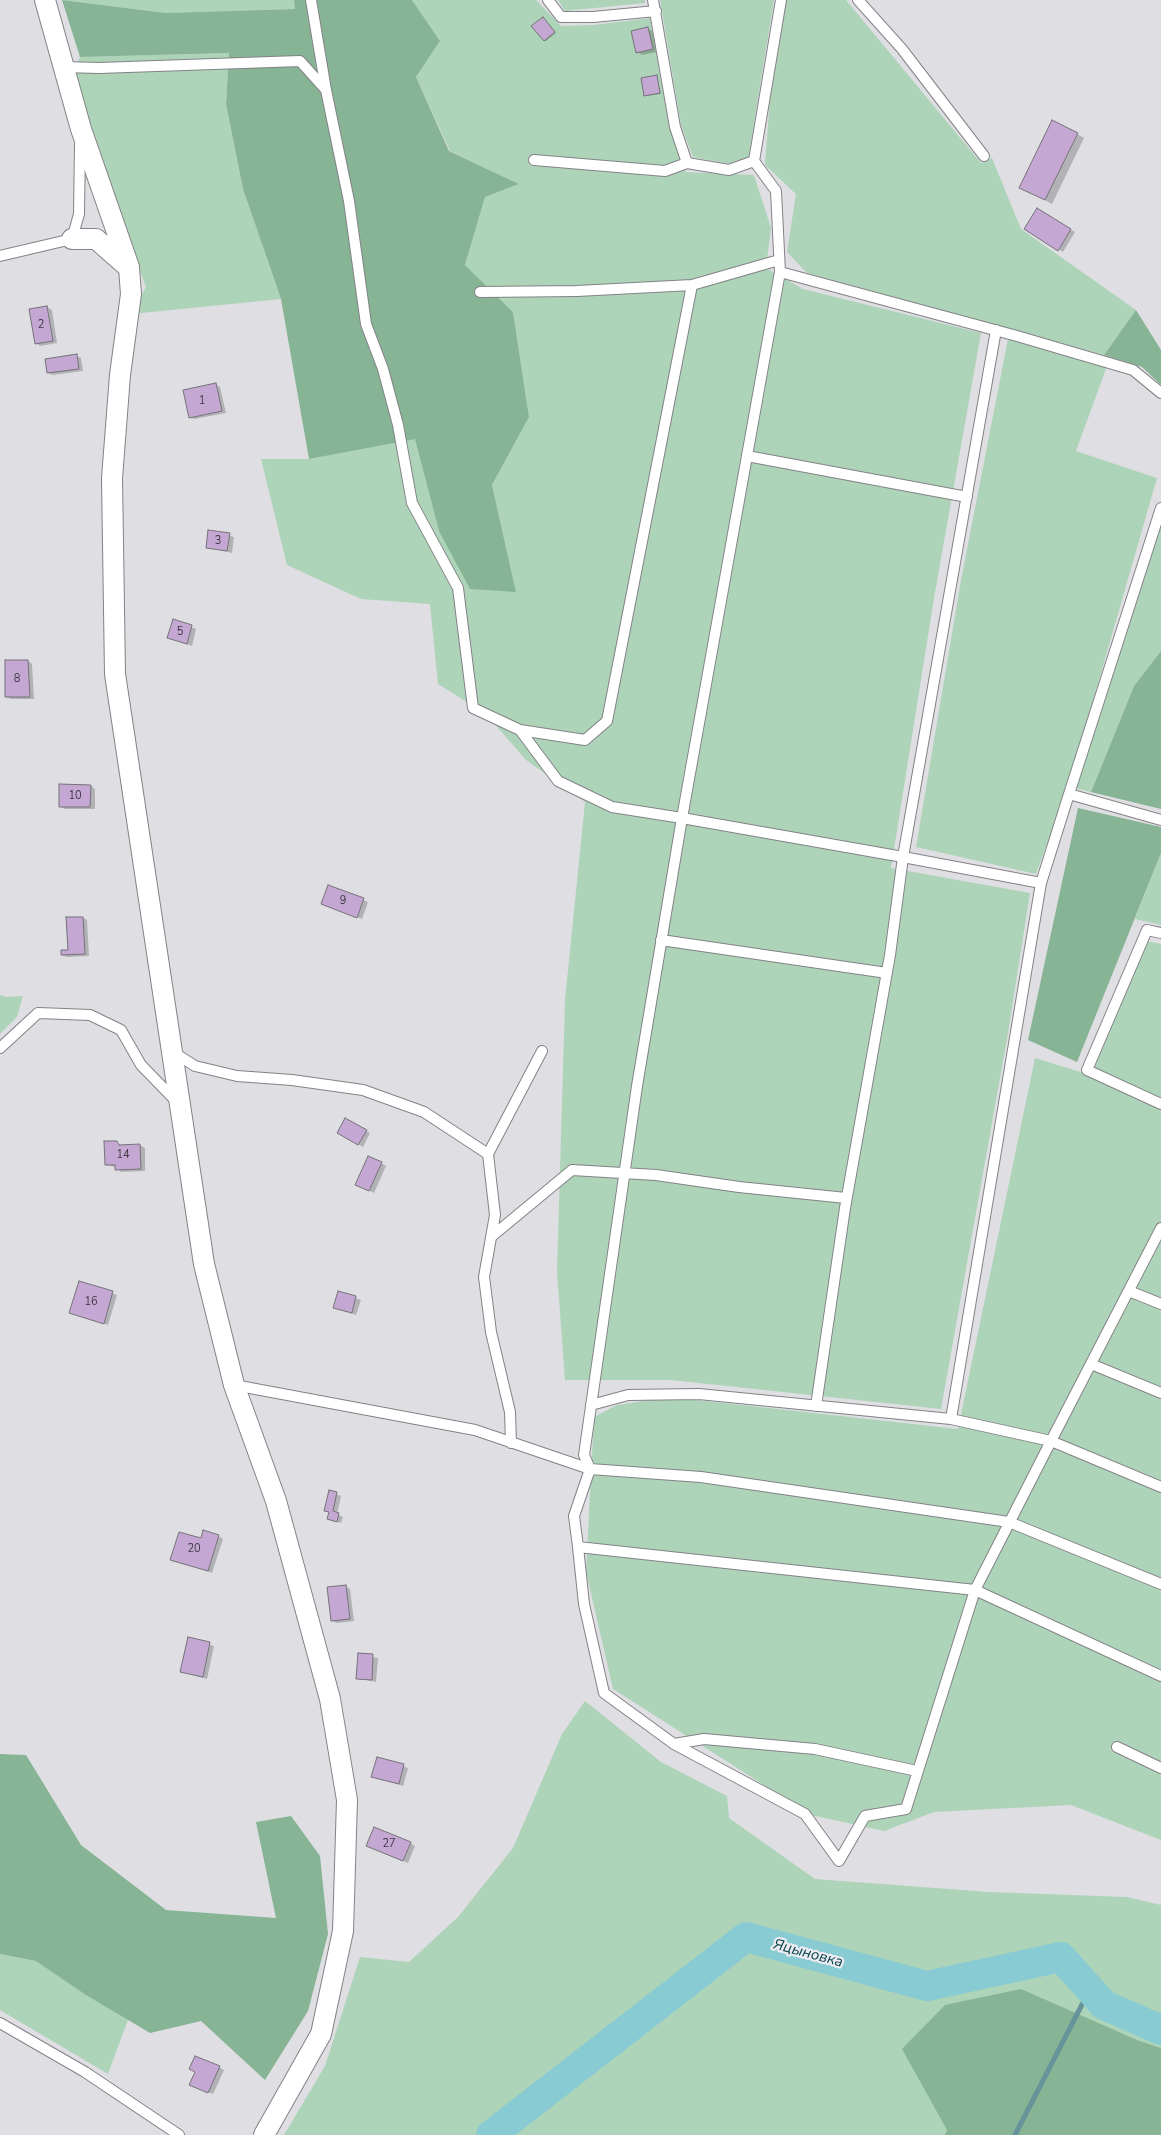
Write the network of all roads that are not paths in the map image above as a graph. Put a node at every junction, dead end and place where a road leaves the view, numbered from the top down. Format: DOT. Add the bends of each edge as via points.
graph roads {
  1 [pos="45,0"];
  2 [pos="311,0"];
  3 [pos="548,0"];
  4 [pos="653,0"];
  5 [pos="781,0"];
  6 [pos="858,0"];
  7 [pos="656,11"];
  8 [pos="64,67"];
  9 [pos="326,90"];
  10 [pos="81,129"];
  11 [pos="984,156"];
  12 [pos="534,160"];
  13 [pos="754,161"];
  14 [pos="688,162"];
  15 [pos="72,238"];
  16 [pos="0,256"];
  17 [pos="779,260"];
  18 [pos="129,268"];
  19 [pos="780,272"];
  20 [pos="692,285"];
  21 [pos="480,292"];
  22 [pos="996,330"];
  23 [pos="1161,393"];
  24 [pos="747,456"];
  25 [pos="966,497"];
  26 [pos="1161,508"];
  27 [pos="520,730"];
  28 [pos="1069,794"];
  29 [pos="682,818"];
  30 [pos="1161,820"];
  31 [pos="903,857"];
  32 [pos="1041,883"];
  33 [pos="1161,933"];
  34 [pos="661,940"];
  35 [pos="887,973"];
  36 [pos="0,1048"];
  37 [pos="542,1051"];
  38 [pos="173,1052"];
  39 [pos="1161,1104"];
  40 [pos="181,1106"];
  41 [pos="488,1154"];
  42 [pos="624,1173"];
  43 [pos="846,1198"];
  44 [pos="1161,1228"];
  45 [pos="491,1237"];
  46 [pos="1129,1290"];
  47 [pos="1161,1304"];
  48 [pos="1090,1364"];
  49 [pos="234,1386"];
  50 [pos="1161,1393"];
  51 [pos="591,1406"];
  52 [pos="816,1406"];
  53 [pos="951,1419"];
  54 [pos="1051,1441"];
  55 [pos="511,1442"];
  56 [pos="590,1469"];
  57 [pos="1161,1487"];
  58 [pos="1009,1522"];
  59 [pos="578,1547"];
  60 [pos="1161,1584"];
  61 [pos="975,1590"];
  62 [pos="1161,1676"];
  63 [pos="674,1744"];
  64 [pos="1117,1747"];
  65 [pos="1161,1768"];
  66 [pos="917,1771"];
  67 [pos="0,2022"];
  68 [pos="179,2135"];
  69 [pos="264,2135"];
  1 -- 8 [label="street"];
  2 -- 9 [label="lane"];
  3 -- 7 [label="lane" via="561,17"];
  4 -- 7 [label="lane"];
  5 -- 13 [label="lane"];
  6 -- 11 [label="lane" via="902,49"];
  7 -- 14 [label="lane" via="676,127"];
  8 -- 9 [label="lane" via="300,61"];
  8 -- 10 [label="street"];
  9 -- 27 [label="lane" via="349,201 366,324 383,369 398,425 412,503 458,588 473,708"];
  10 -- 15 [label="lane" via="79,214"];
  10 -- 18 [label="street"];
  12 -- 14 [label="lane" via="666,171"];
  13 -- 14 [label="lane" via="729,170"];
  13 -- 17 [label="lane" via="776,191"];
  15 -- 16 [label="lane"];
  15 -- 18 [label="street" via="96,239"];
  17 -- 19 [label="lane"];
  17 -- 20 [label="lane"];
  18 -- 38 [label="street" via="131,294 120,375 112,478 114,674"];
  19 -- 22 [label="lane"];
  19 -- 24 [label="lane"];
  20 -- 21 [label="lane"];
  20 -- 27 [label="lane" via="607,721 585,740"];
  22 -- 23 [label="lane" via="1133,370"];
  22 -- 25 [label="lane"];
  24 -- 25 [label="lane"];
  24 -- 29 [label="lane"];
  25 -- 31 [label="lane"];
  26 -- 28 [label="lane"];
  27 -- 29 [label="lane" via="558,781 612,807"];
  28 -- 30 [label="lane"];
  28 -- 32 [label="lane"];
  29 -- 31 [label="lane"];
  29 -- 34 [label="lane"];
  31 -- 32 [label="lane"];
  31 -- 35 [label="lane"];
  32 -- 53 [label="lane"];
  33 -- 39 [label="lane" via="1147,930 1087,1070"];
  34 -- 35 [label="lane"];
  34 -- 42 [label="lane"];
  35 -- 43 [label="lane"];
  36 -- 40 [label="lane" via="38,1013 90,1015 121,1030 141,1065"];
  37 -- 41 [label="lane"];
  38 -- 40 [label="street"];
  38 -- 41 [label="lane" via="195,1066 237,1076 363,1090 424,1112"];
  40 -- 49 [label="street" via="204,1264"];
  41 -- 45 [label="lane" via="494,1215"];
  42 -- 43 [label="lane"];
  42 -- 45 [label="lane" via="572,1170"];
  42 -- 51 [label="lane"];
  43 -- 52 [label="lane"];
  44 -- 46 [label="lane"];
  45 -- 55 [label="lane" via="484,1277 491,1332 510,1412"];
  46 -- 47 [label="lane"];
  46 -- 48 [label="lane"];
  48 -- 50 [label="lane"];
  48 -- 54 [label="lane"];
  49 -- 55 [label="lane" via="475,1430"];
  49 -- 69 [label="street" via="276,1501 297,1576 330,1699 346,1800 343,1931 321,2034"];
  51 -- 52 [label="lane" via="628,1395 699,1394"];
  51 -- 56 [label="lane" via="584,1455"];
  52 -- 53 [label="lane"];
  53 -- 54 [label="lane"];
  54 -- 57 [label="lane"];
  54 -- 58 [label="lane"];
  55 -- 56 [label="lane"];
  56 -- 58 [label="lane" via="701,1476"];
  56 -- 59 [label="lane" via="574,1516"];
  58 -- 60 [label="lane"];
  58 -- 61 [label="lane"];
  59 -- 61 [label="lane"];
  59 -- 63 [label="lane" via="584,1604 604,1693"];
  61 -- 62 [label="lane"];
  61 -- 66 [label="lane"];
  63 -- 66 [label="lane" via="704,1739 815,1749"];
  63 -- 66 [label="lane" via="805,1814 839,1860 865,1816 906,1809"];
  64 -- 65 [label="lane"];
  67 -- 68 [label="lane" via="85,2072"];
}
